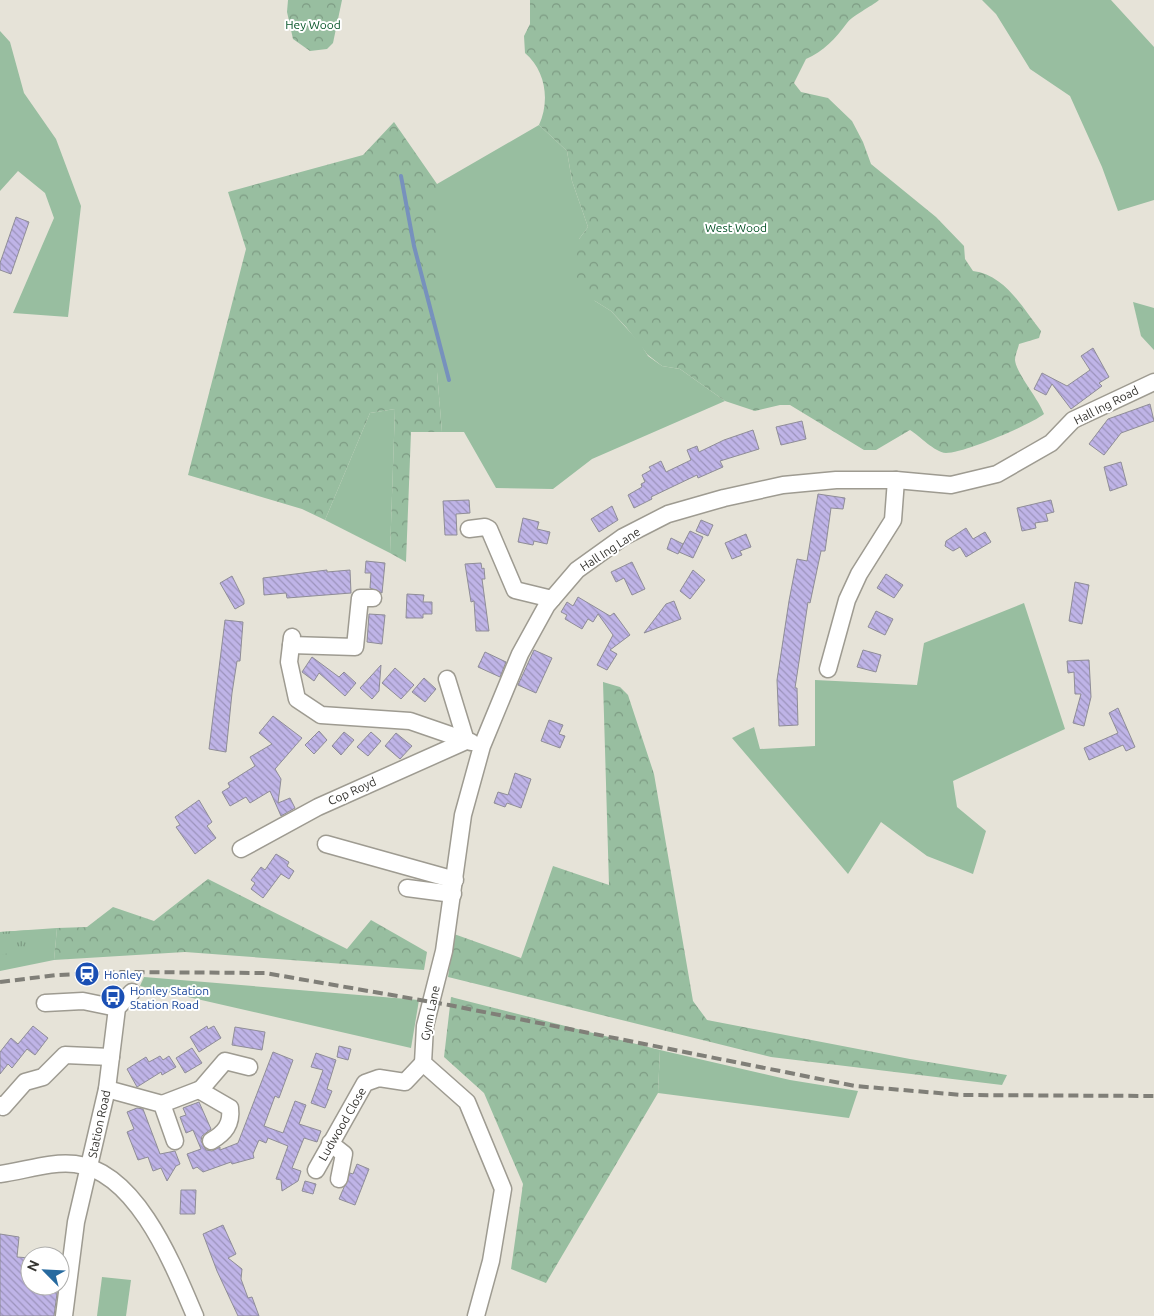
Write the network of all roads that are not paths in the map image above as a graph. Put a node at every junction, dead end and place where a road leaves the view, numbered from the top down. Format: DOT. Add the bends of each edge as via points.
graph roads {
  1 [pos="1154,382"];
  2 [pos="896,480"];
  3 [pos="469,529"];
  4 [pos="373,598"];
  5 [pos="552,599"];
  6 [pos="828,670"];
  7 [pos="447,679"];
  8 [pos="466,741"];
  9 [pos="482,746"];
  10 [pos="326,844"];
  11 [pos="241,849"];
  12 [pos="454,887"];
  13 [pos="407,888"];
  14 [pos="132,992"];
  15 [pos="45,1003"];
  16 [pos="117,1008"];
  17 [pos="112,1057"];
  18 [pos="423,1063"];
  19 [pos="249,1067"];
  20 [pos="107,1090"];
  21 [pos="199,1090"];
  22 [pos="162,1104"];
  23 [pos="0,1105"];
  24 [pos="175,1141"];
  25 [pos="211,1141"];
  26 [pos="330,1143"];
  27 [pos="90,1167"];
  28 [pos="316,1170"];
  29 [pos="0,1174"];
  30 [pos="339,1179"];
  31 [pos="64,1316"];
  32 [pos="195,1316"];
  33 [pos="476,1316"];
  1 -- 2 [label="street, Hall Ing Road" via="1073,420 1051,443 997,474 950,485"];
  2 -- 5 [label="street, Hall Ing Lane" via="836,480 784,485 668,514 624,537 577,570"];
  2 -- 6 [label="street" via="893,520 859,574 847,600"];
  3 -- 5 [label="street" via="489,529 515,590"];
  4 -- 8 [label="street" via="360,598 355,647 291,641 289,662 297,699 321,715 410,721"];
  5 -- 9 [label="street, Hall Ing Lane" via="520,654"];
  7 -- 8 [label="street"];
  8 -- 9 [label="street"];
  8 -- 11 [label="street, Cop Royd" via="318,807"];
  9 -- 12 [label="street, Gynn Lane" via="463,814"];
  10 -- 12 [label="street"];
  12 -- 13 [label="street"];
  12 -- 18 [label="street, Gynn Lane" via="444,951 426,1026"];
  14 -- 16 [label="street"];
  15 -- 16 [label="street" via="83,1001"];
  16 -- 17 [label="street, Station Road"];
  17 -- 20 [label="street, Station Road"];
  17 -- 23 [label="street" via="65,1055 42,1077 25,1082 3,1107"];
  18 -- 26 [label="street, Ludwood Close" via="405,1082 379,1078 365,1083"];
  18 -- 33 [label="street" via="466,1102 502,1189 491,1261"];
  19 -- 21 [label="street" via="225,1061"];
  20 -- 22 [label="street"];
  20 -- 27 [label="street, Station Road"];
  21 -- 22 [label="street"];
  21 -- 25 [label="street" via="230,1108 231,1117 224,1133"];
  22 -- 24 [label="street"];
  26 -- 28 [label="street, Ludwood Close"];
  26 -- 30 [label="street" via="344,1154"];
  27 -- 29 [label="street" via="60,1164"];
  27 -- 31 [label="street" via="76,1222"];
  27 -- 32 [label="street, Station Road" via="131,1197 169,1255"];
}
